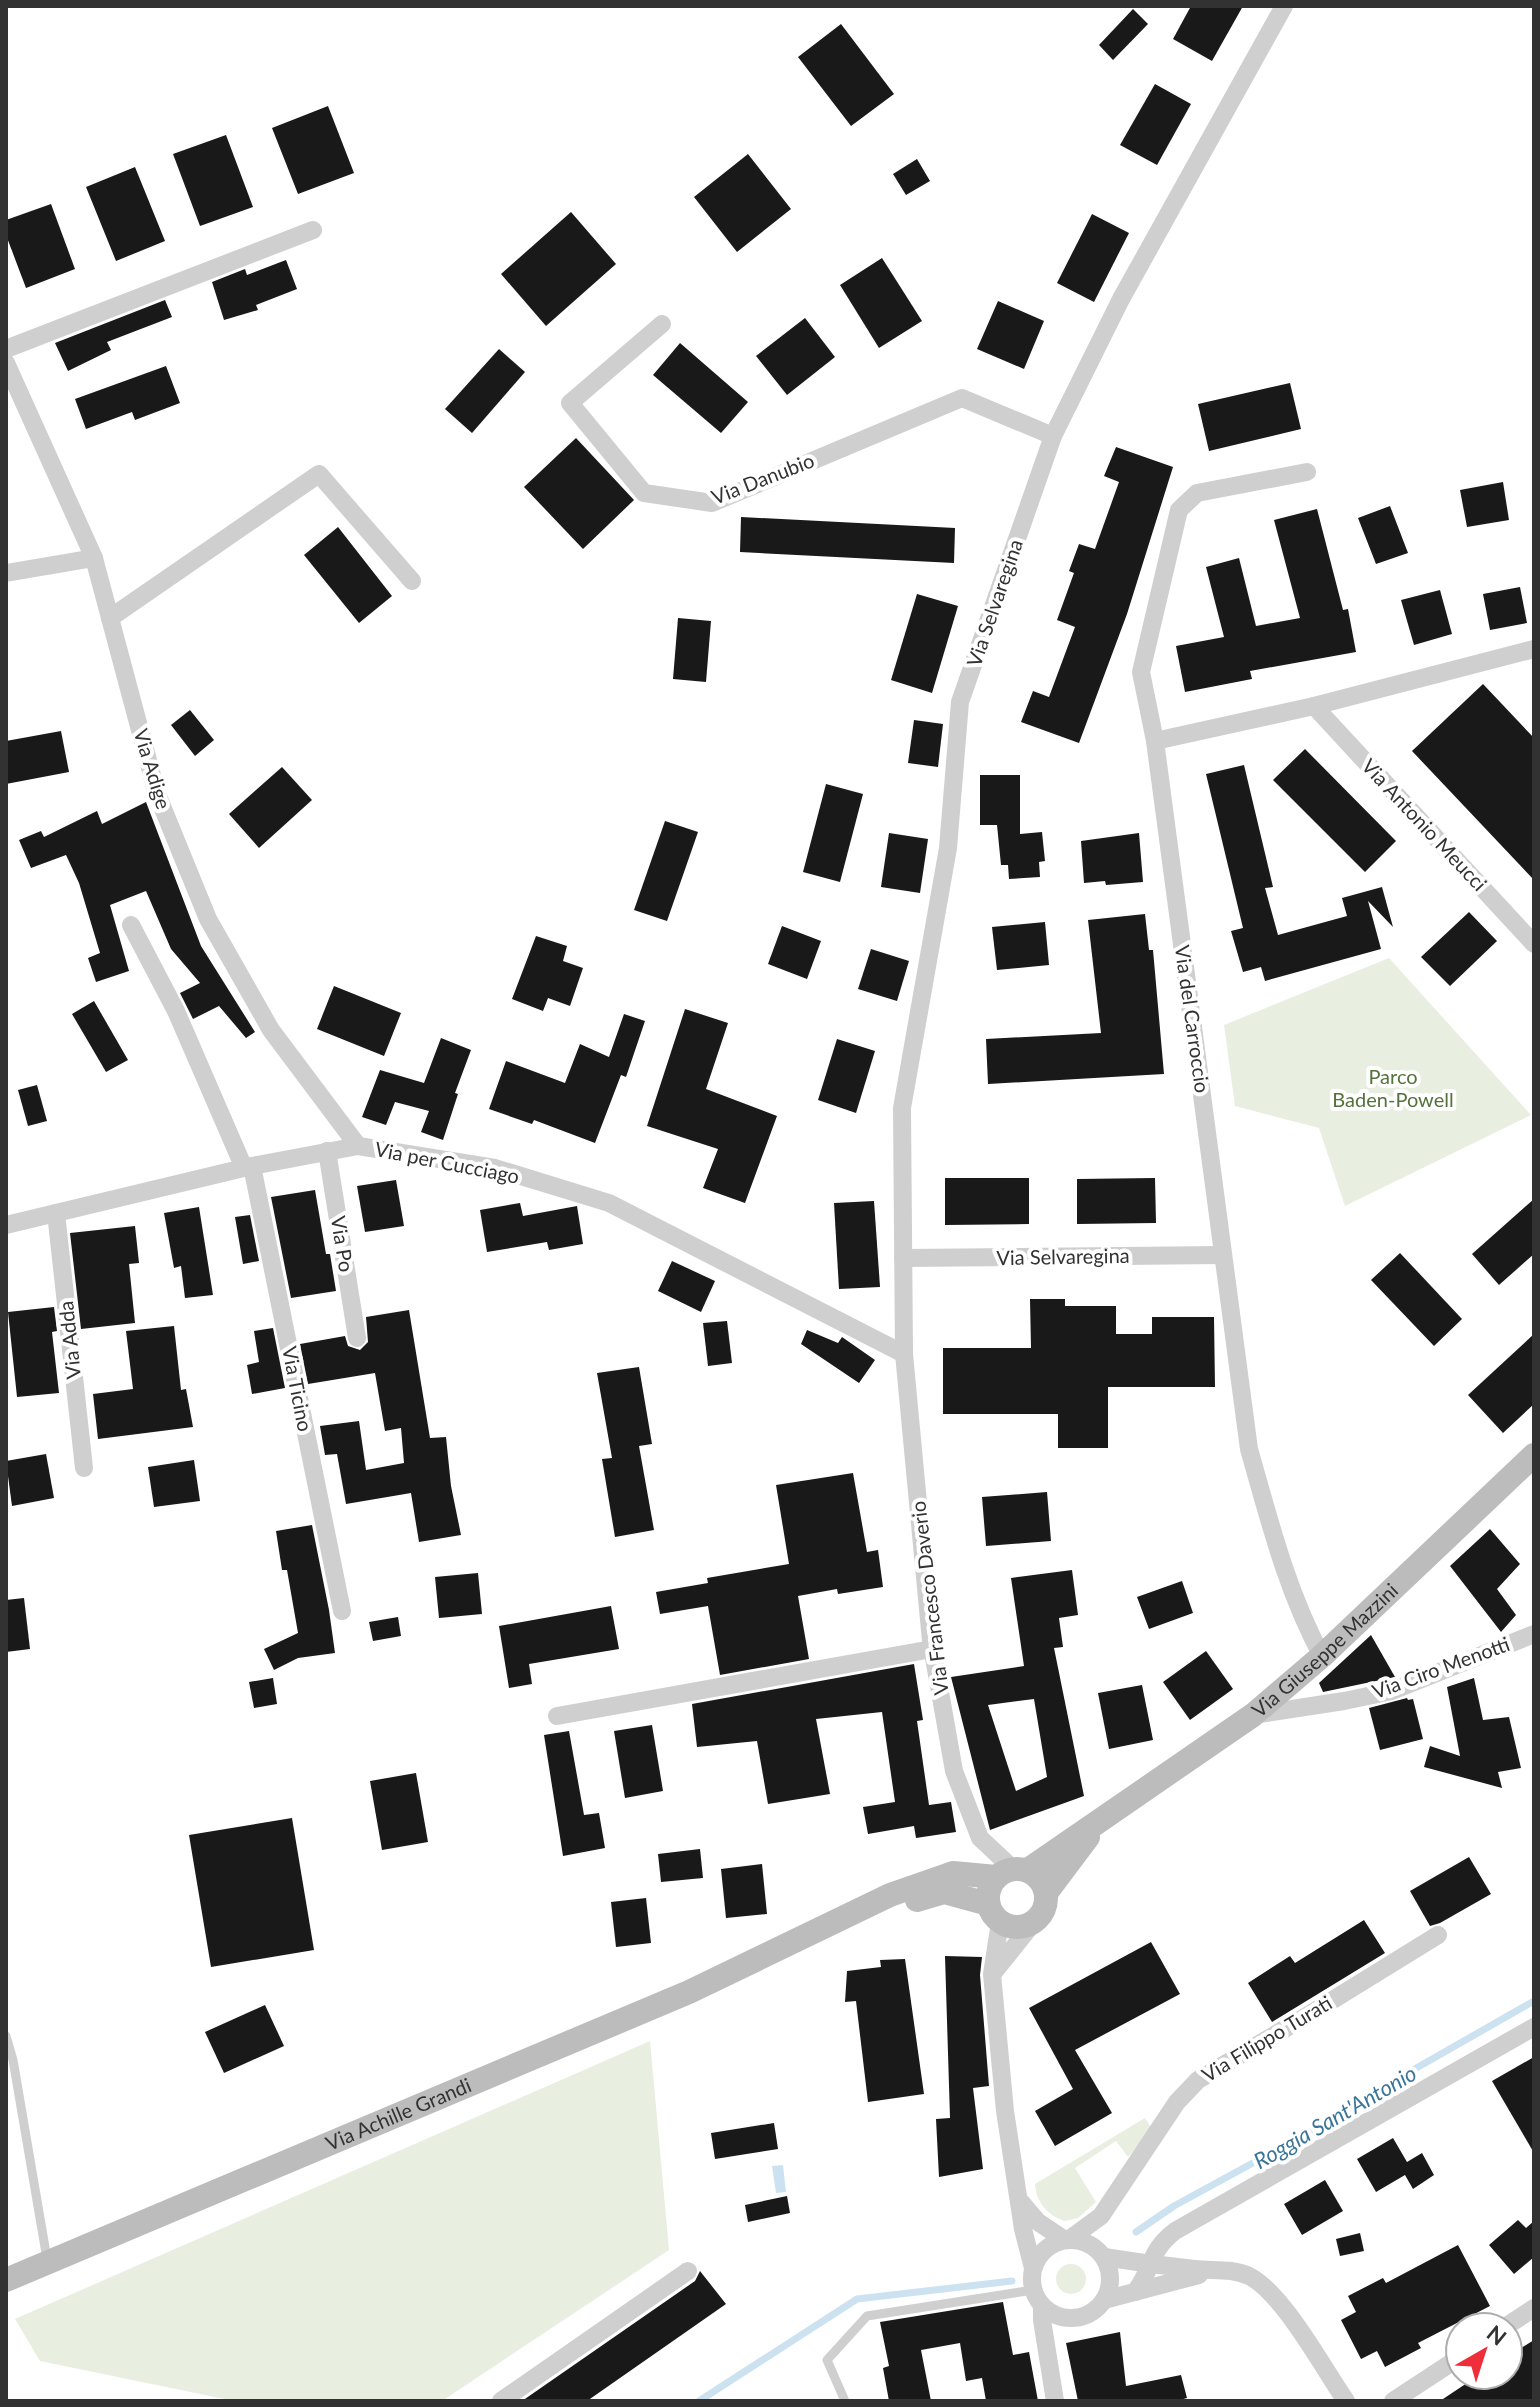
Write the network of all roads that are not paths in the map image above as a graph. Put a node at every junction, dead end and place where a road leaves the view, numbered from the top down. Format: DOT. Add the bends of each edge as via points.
graph roads {
  1 [pos="1284,6"];
  2 [pos="313,230"];
  3 [pos="662,324"];
  4 [pos="6,349"];
  5 [pos="6,363"];
  6 [pos="1053,436"];
  7 [pos="1307,472"];
  8 [pos="94,558"];
  9 [pos="6,573"];
  10 [pos="412,581"];
  11 [pos="110,618"];
  12 [pos="1534,649"];
  13 [pos="1314,706"];
  14 [pos="1155,741"];
  15 [pos="131,925"];
  16 [pos="1534,944"];
  17 [pos="358,1146"];
  18 [pos="327,1151"];
  19 [pos="248,1167"];
  20 [pos="56,1213"];
  21 [pos="6,1225"];
  22 [pos="1223,1255"];
  23 [pos="903,1258"];
  24 [pos="357,1338"];
  25 [pos="904,1354"];
  26 [pos="1534,1455"];
  27 [pos="84,1468"];
  28 [pos="342,1611"];
  29 [pos="1534,1634"];
  30 [pos="932,1649"];
  31 [pos="1322,1656"];
  32 [pos="1253,1715"];
  33 [pos="557,1716"];
  34 [pos="1099,1823"];
  35 [pos="1012,1872"];
  36 [pos="1046,1893"];
  37 [pos="994,1913"];
  38 [pos="1034,1922"];
  39 [pos="1438,1935"];
  40 [pos="790,1944"];
  41 [pos="992,1974"];
  42 [pos="1534,2027"];
  43 [pos="6,2036"];
  44 [pos="1021,2202"];
  45 [pos="1101,2216"];
  46 [pos="1068,2239"];
  47 [pos="1101,2254"];
  48 [pos="47,2262"];
  49 [pos="1150,2265"];
  50 [pos="1033,2268"];
  51 [pos="688,2271"];
  52 [pos="1213,2271"];
  53 [pos="6,2280"];
  54 [pos="1135,2292"];
  55 [pos="1038,2298"];
  56 [pos="1104,2300"];
  57 [pos="1066,2318"];
  58 [pos="1048,2345"];
  59 [pos="1444,2368"];
  60 [pos="501,2401"];
  61 [pos="845,2401"];
  62 [pos="1055,2401"];
  63 [pos="1346,2401"];
  64 [pos="1393,2401"];
  1 -- 6 [label="street, Via Selvaregina" via="1121,299"];
  2 -- 4 [label="street"];
  3 -- 6 [label="street, Via Danubio" via="570,403 644,493 712,503 962,398"];
  5 -- 8 [label="street, Via Adige"];
  6 -- 23 [label="street, Via Selvaregina" via="960,702 948,848 902,1108"];
  7 -- 14 [label="street, Via del Carroccio" via="1197,493 1179,510 1141,672"];
  8 -- 9 [label="street"];
  8 -- 11 [label="street, Via Adige"];
  10 -- 11 [label="street" via="319,474"];
  11 -- 17 [label="street, Via Adige" via="157,794 208,919 271,1030"];
  12 -- 13 [label="street"];
  13 -- 14 [label="street"];
  13 -- 16 [label="street, Via Antonio Meucci"];
  14 -- 22 [label="street, Via del Carroccio"];
  15 -- 19 [label="street, Via Ticino"];
  17 -- 18 [label="street, Via per Cucciago"];
  17 -- 25 [label="street, Via per Cucciago" via="495,1168 609,1203"];
  18 -- 19 [label="street, Via per Cucciago"];
  18 -- 24 [label="street, Via Po"];
  19 -- 20 [label="street, Via per Cucciago"];
  19 -- 28 [label="street, Via Ticino"];
  20 -- 21 [label="street, Via per Cucciago"];
  20 -- 27 [label="street, Via Adda"];
  22 -- 23 [label="street, Via Selvaregina"];
  22 -- 31 [label="street, Via del Carroccio" via="1249,1449 1275,1543"];
  23 -- 25 [label="street, Via Selvaregina"];
  25 -- 30 [label="street, Via Francesco Daverio"];
  26 -- 31 [label="main road, Via Giuseppe Mazzini"];
  29 -- 32 [label="street, Via Ciro Menotti" via="1392,1691"];
  30 -- 33 [label="street"];
  30 -- 35 [label="street, Via Francesco Daverio" via="954,1771 980,1838"];
  31 -- 32 [label="main road, Via Giuseppe Mazzini"];
  32 -- 34 [label="main road, Via Giuseppe Mazzini"];
  34 -- 35 [label="main road, Via Giuseppe Mazzini"];
  34 -- 36 [label="main road, Via Giuseppe Mazzini"];
  35 -- 36 [label="main road" via="1041,1881"];
  35 -- 37 [label="main road" via="988,1891"];
  35 -- 40 [label="main road, Via Achille Grandi" via="941,1876"];
  36 -- 38 [label="main road" via="1045,1907"];
  37 -- 38 [label="main road" via="1012,1926"];
  37 -- 40 [label="main road, Via Achille Grandi" via="944,1892"];
  37 -- 41 [label="street"];
  38 -- 41 [label="street"];
  39 -- 45 [label="street, Via Filippo Turati" via="1198,2080 1177,2102"];
  40 -- 48 [label="main road, Via Achille Grandi" via="689,1992"];
  41 -- 44 [label="street" via="1005,2111"];
  42 -- 49 [label="street" via="1175,2231 1160,2243"];
  43 -- 48 [label="lane"];
  44 -- 46 [label="street" via="1038,2222"];
  44 -- 50 [label="street"];
  45 -- 46 [label="street, Via Filippo Turati"];
  45 -- 47 [label="street, Via Filippo Turati" via="1096,2235"];
  46 -- 47 [label="street" via="1080,2240"];
  46 -- 50 [label="street" via="1045,2249"];
  47 -- 49 [label="street"];
  47 -- 56 [label="street" via="1110,2279"];
  48 -- 53 [label="main road, Via Achille Grandi"];
  49 -- 52 [label="street"];
  49 -- 54 [label="street"];
  50 -- 55 [label="street"];
  51 -- 60 [label="street"];
  52 -- 54 [label="street"];
  52 -- 63 [label="street" via="1230,2270 1267,2289"];
  54 -- 56 [label="street"];
  55 -- 57 [label="street"];
  55 -- 58 [label="street"];
  55 -- 61 [label="lane" via="867,2316 827,2360"];
  56 -- 57 [label="street" via="1088,2315"];
  57 -- 58 [label="street"];
  58 -- 62 [label="street"];
  59 -- 64 [label="street"];
}
